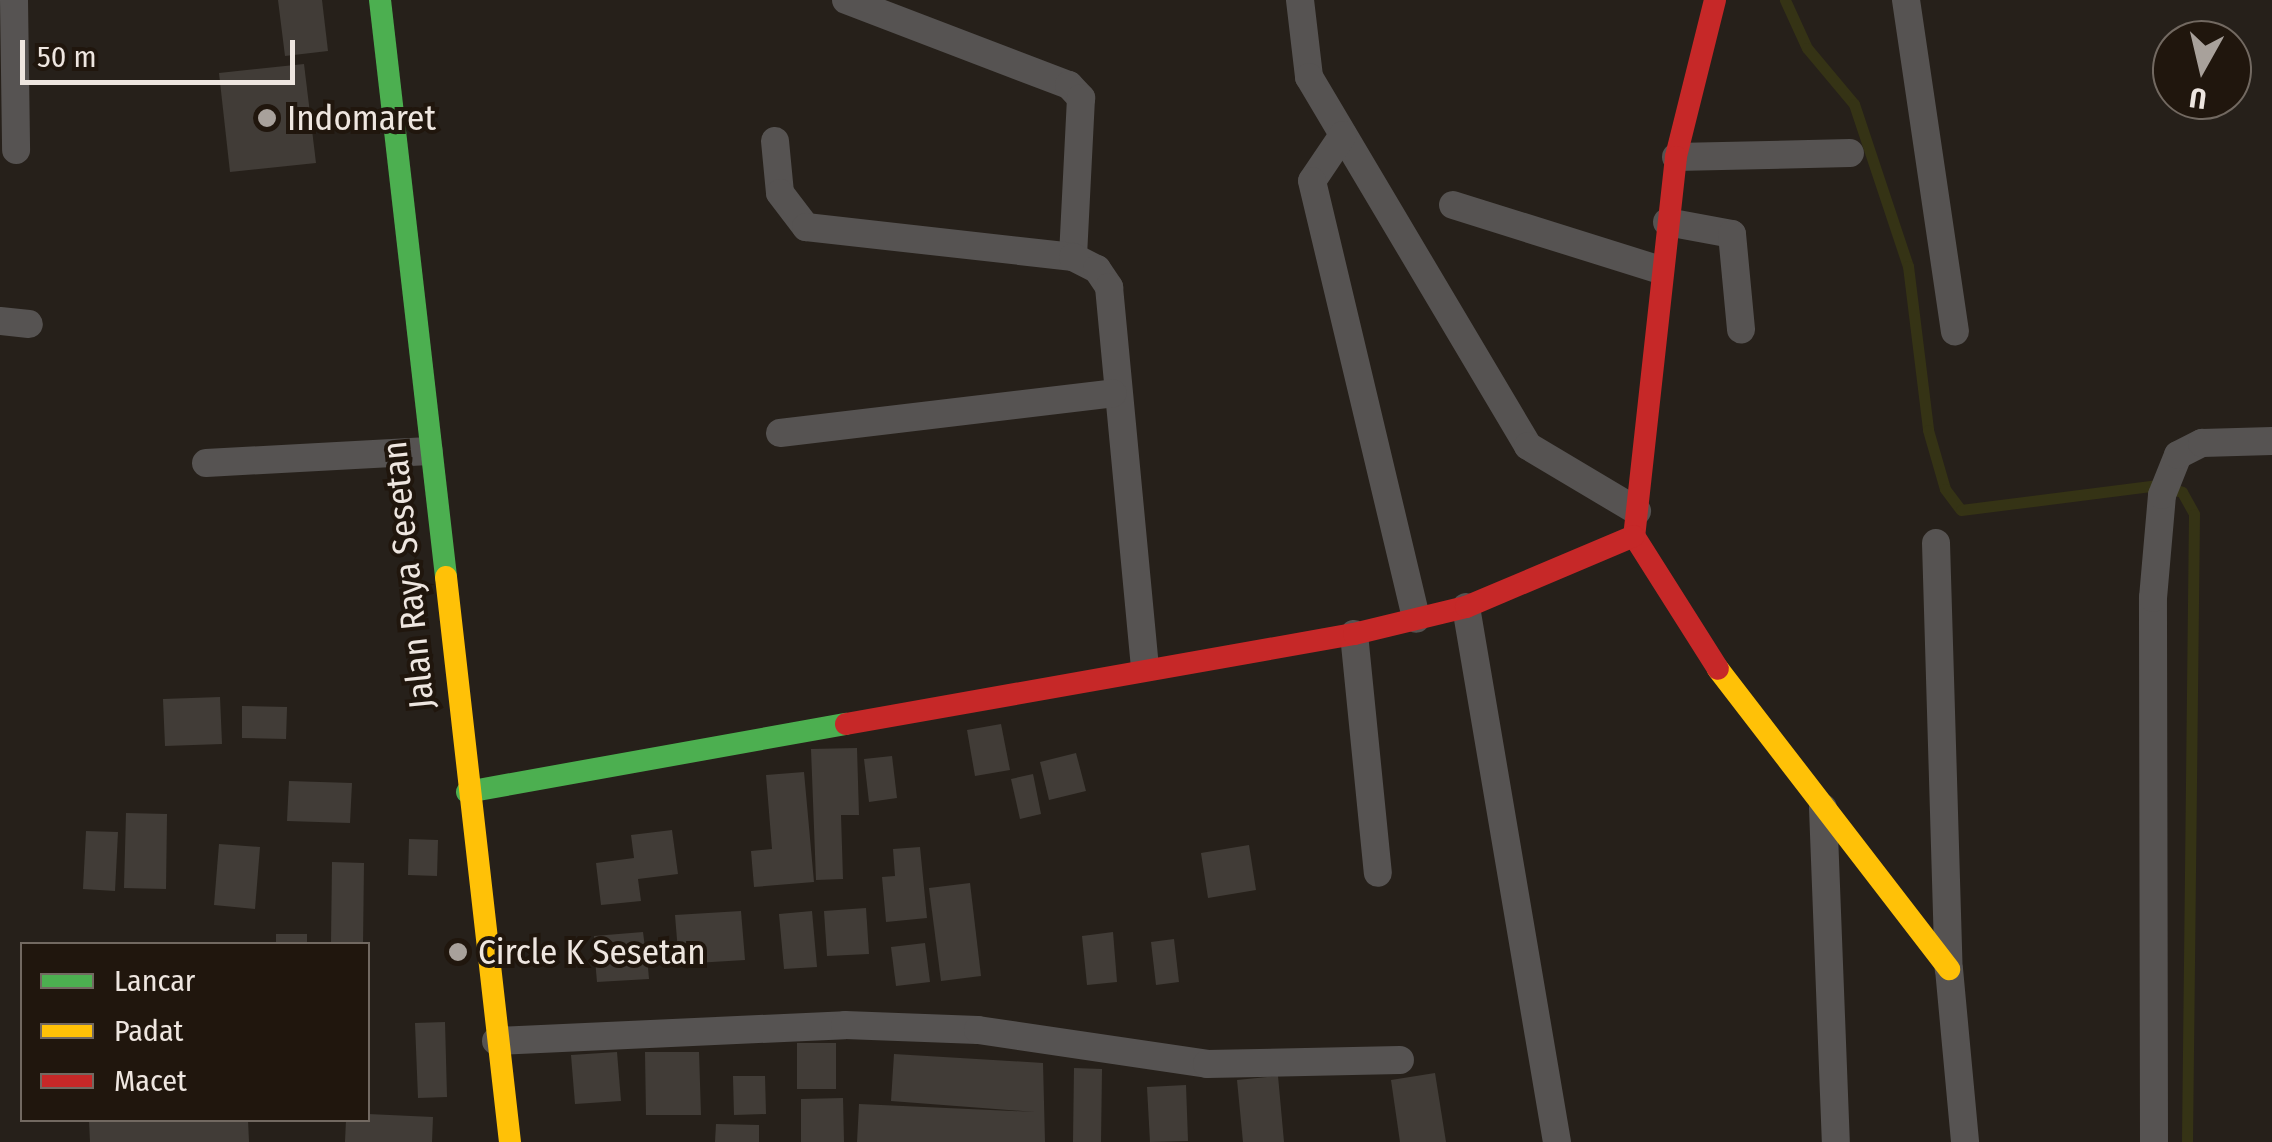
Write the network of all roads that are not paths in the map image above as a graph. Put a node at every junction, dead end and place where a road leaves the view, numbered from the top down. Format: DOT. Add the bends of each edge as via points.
graph roads {
  1 [pos="14,0"];
  2 [pos="380,0"];
  3 [pos="846,0"];
  4 [pos="1300,0"];
  5 [pos="1715,0"];
  6 [pos="1906,0"];
  7 [pos="8,96"];
  8 [pos="1343,136"];
  9 [pos="776,140"];
  10 [pos="16,150"];
  11 [pos="1850,152"];
  12 [pos="1676,157"];
  13 [pos="1453,205"];
  14 [pos="1667,222"];
  15 [pos="1072,257"];
  16 [pos="1660,270"];
  17 [pos="0,322"];
  18 [pos="28,324"];
  19 [pos="1741,330"];
  20 [pos="1955,331"];
  21 [pos="1113,393"];
  22 [pos="780,433"];
  23 [pos="2272,442"];
  24 [pos="429,450"];
  25 [pos="206,463"];
  26 [pos="1636,524"];
  27 [pos="1936,543"];
  28 [pos="1466,608"];
  29 [pos="1416,619"];
  30 [pos="1354,634"];
  31 [pos="1145,667"];
  32 [pos="466,792"];
  33 [pos="1823,808"];
  34 [pos="1378,873"];
  35 [pos="1950,970"];
  36 [pos="496,1042"];
  37 [pos="1400,1060"];
  38 [pos="510,1142"];
  39 [pos="1557,1142"];
  40 [pos="1836,1142"];
  41 [pos="1965,1142"];
  42 [pos="2154,1142"];
  1 -- 7 [label="street"];
  2 -- 24 [label="street, Jalan Raya Sesetan"];
  3 -- 15 [label="street" via="1069,85 1081,98"];
  4 -- 8 [label="street" via="1309,77"];
  5 -- 12 [label="street"];
  6 -- 20 [label="street"];
  7 -- 10 [label="street"];
  8 -- 26 [label="street" via="1528,446"];
  8 -- 29 [label="street" via="1312,181"];
  9 -- 15 [label="street" via="780,194 806,227"];
  11 -- 12 [label="street"];
  12 -- 14 [label="street"];
  13 -- 16 [label="street"];
  14 -- 16 [label="street"];
  14 -- 19 [label="street" via="1732,234"];
  15 -- 21 [label="street" via="1109,287"];
  16 -- 26 [label="street"];
  17 -- 18 [label="street"];
  21 -- 22 [label="street"];
  21 -- 31 [label="street"];
  23 -- 42 [label="street" via="2202,442 2178,455 2162,495 2153,598"];
  24 -- 25 [label="street"];
  24 -- 32 [label="street, Jalan Raya Sesetan"];
  26 -- 28 [label="street"];
  26 -- 33 [label="street" via="1708,656"];
  27 -- 35 [label="street"];
  28 -- 29 [label="street"];
  28 -- 39 [label="street"];
  29 -- 30 [label="street"];
  30 -- 31 [label="street"];
  30 -- 34 [label="street"];
  31 -- 32 [label="street"];
  32 -- 36 [label="street, Jalan Raya Sesetan"];
  33 -- 35 [label="street"];
  33 -- 40 [label="street"];
  35 -- 41 [label="street"];
  36 -- 37 [label="street" via="845,1024 978,1030 1207,1064"];
  36 -- 38 [label="street, Jalan Raya Sesetan"];
}
